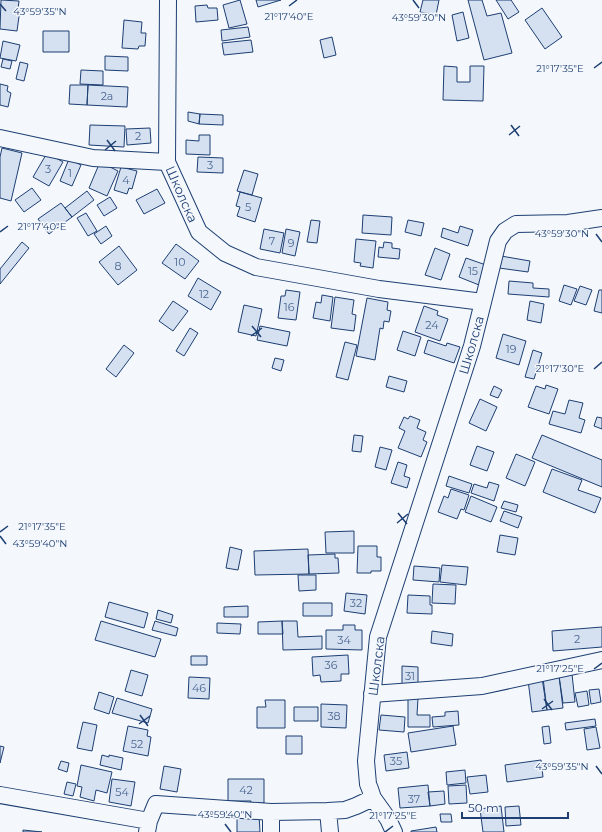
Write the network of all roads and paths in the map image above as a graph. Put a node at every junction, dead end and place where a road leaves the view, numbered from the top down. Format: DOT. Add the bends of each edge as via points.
graph roads {
  1 [pos="168,0"];
  2 [pos="0,139"];
  3 [pos="167,162"];
  4 [pos="602,218"];
  5 [pos="483,302"];
  6 [pos="602,660"];
  7 [pos="372,694"];
  8 [pos="0,795"];
  9 [pos="373,798"];
  10 [pos="328,811"];
  11 [pos="271,812"];
  12 [pos="148,827"];
  13 [pos="271,832"];
  14 [pos="330,832"];
  15 [pos="394,832"];
  1 -- 3 [label="street, Школска"];
  2 -- 3 [label="street" via="93,158"];
  3 -- 5 [label="street, Школска" via="199,232 225,253 256,267 379,289"];
  4 -- 5 [label="street" via="568,223 516,224 506,231 498,241"];
  5 -- 7 [label="street, Школска" via="472,346 378,637"];
  6 -- 7 [label="street" via="482,686"];
  7 -- 9 [label="street, Школска" via="366,761 368,784"];
  8 -- 12 [label="street"];
  9 -- 10 [label="street" via="345,810"];
  9 -- 15 [label="street, Школска"];
  10 -- 11 [label="street"];
  10 -- 14 [label="street"];
  11 -- 12 [label="street" via="156,804"];
  11 -- 13 [label="street"];
}
